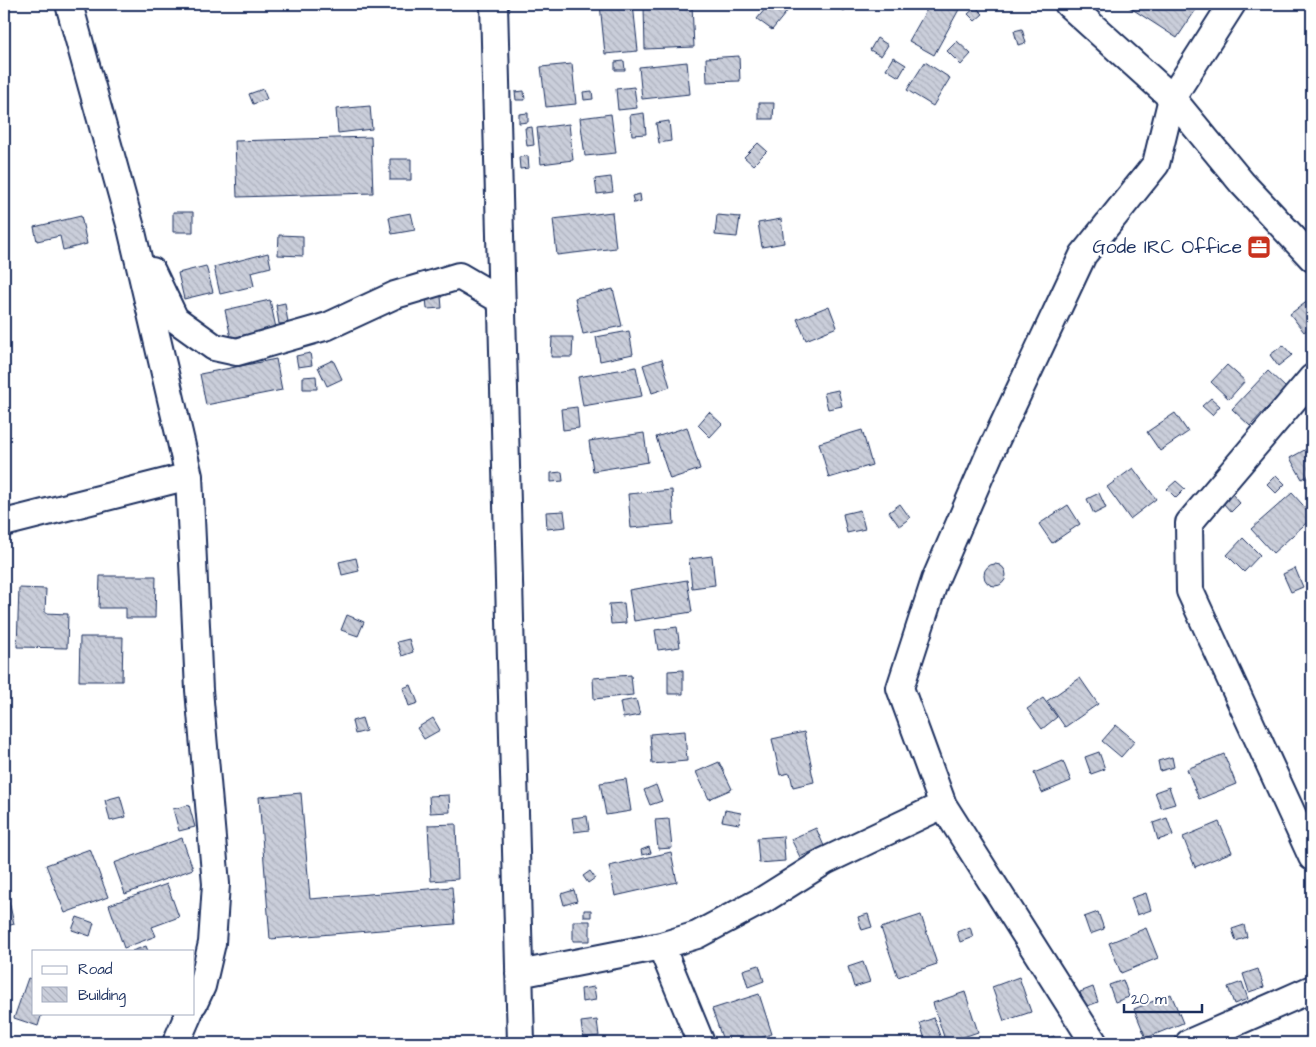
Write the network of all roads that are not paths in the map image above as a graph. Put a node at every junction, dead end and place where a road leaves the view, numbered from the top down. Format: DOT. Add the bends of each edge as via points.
graph roads {
  1 [pos="69,4"];
  2 [pos="494,4"];
  3 [pos="1068,4"];
  4 [pos="1232,4"];
  5 [pos="1172,98"];
  6 [pos="131,228"];
  7 [pos="1312,258"];
  8 [pos="502,301"];
  9 [pos="1312,378"];
  10 [pos="189,476"];
  11 [pos="4,523"];
  12 [pos="943,805"];
  13 [pos="1311,849"];
  14 [pos="661,946"];
  15 [pos="519,974"];
  16 [pos="1312,989"];
  17 [pos="195,1001"];
  18 [pos="189,1014"];
  19 [pos="176,1043"];
  20 [pos="521,1043"];
  21 [pos="701,1043"];
  22 [pos="1094,1043"];
  23 [pos="1189,1043"];
  1 -- 6 [label="street"];
  2 -- 8 [label="street"];
  3 -- 5 [label="street"];
  4 -- 5 [label="street"];
  5 -- 7 [label="street" via="1242,183"];
  5 -- 12 [label="street" via="1156,164 1084,255 990,452 935,580 900,688"];
  6 -- 8 [label="street" via="175,319 214,347 238,352 328,326 395,294 459,276"];
  6 -- 10 [label="street"];
  8 -- 15 [label="street"];
  9 -- 13 [label="street" via="1189,523 1190,591"];
  10 -- 11 [label="street"];
  10 -- 17 [label="street" via="200,690 216,884 212,943 202,986"];
  12 -- 14 [label="street" via="825,861 763,900 697,935"];
  12 -- 22 [label="street"];
  14 -- 15 [label="street"];
  14 -- 21 [label="street"];
  15 -- 20 [label="street"];
  16 -- 23 [label="street"];
  18 -- 19 [label="street"];
}
